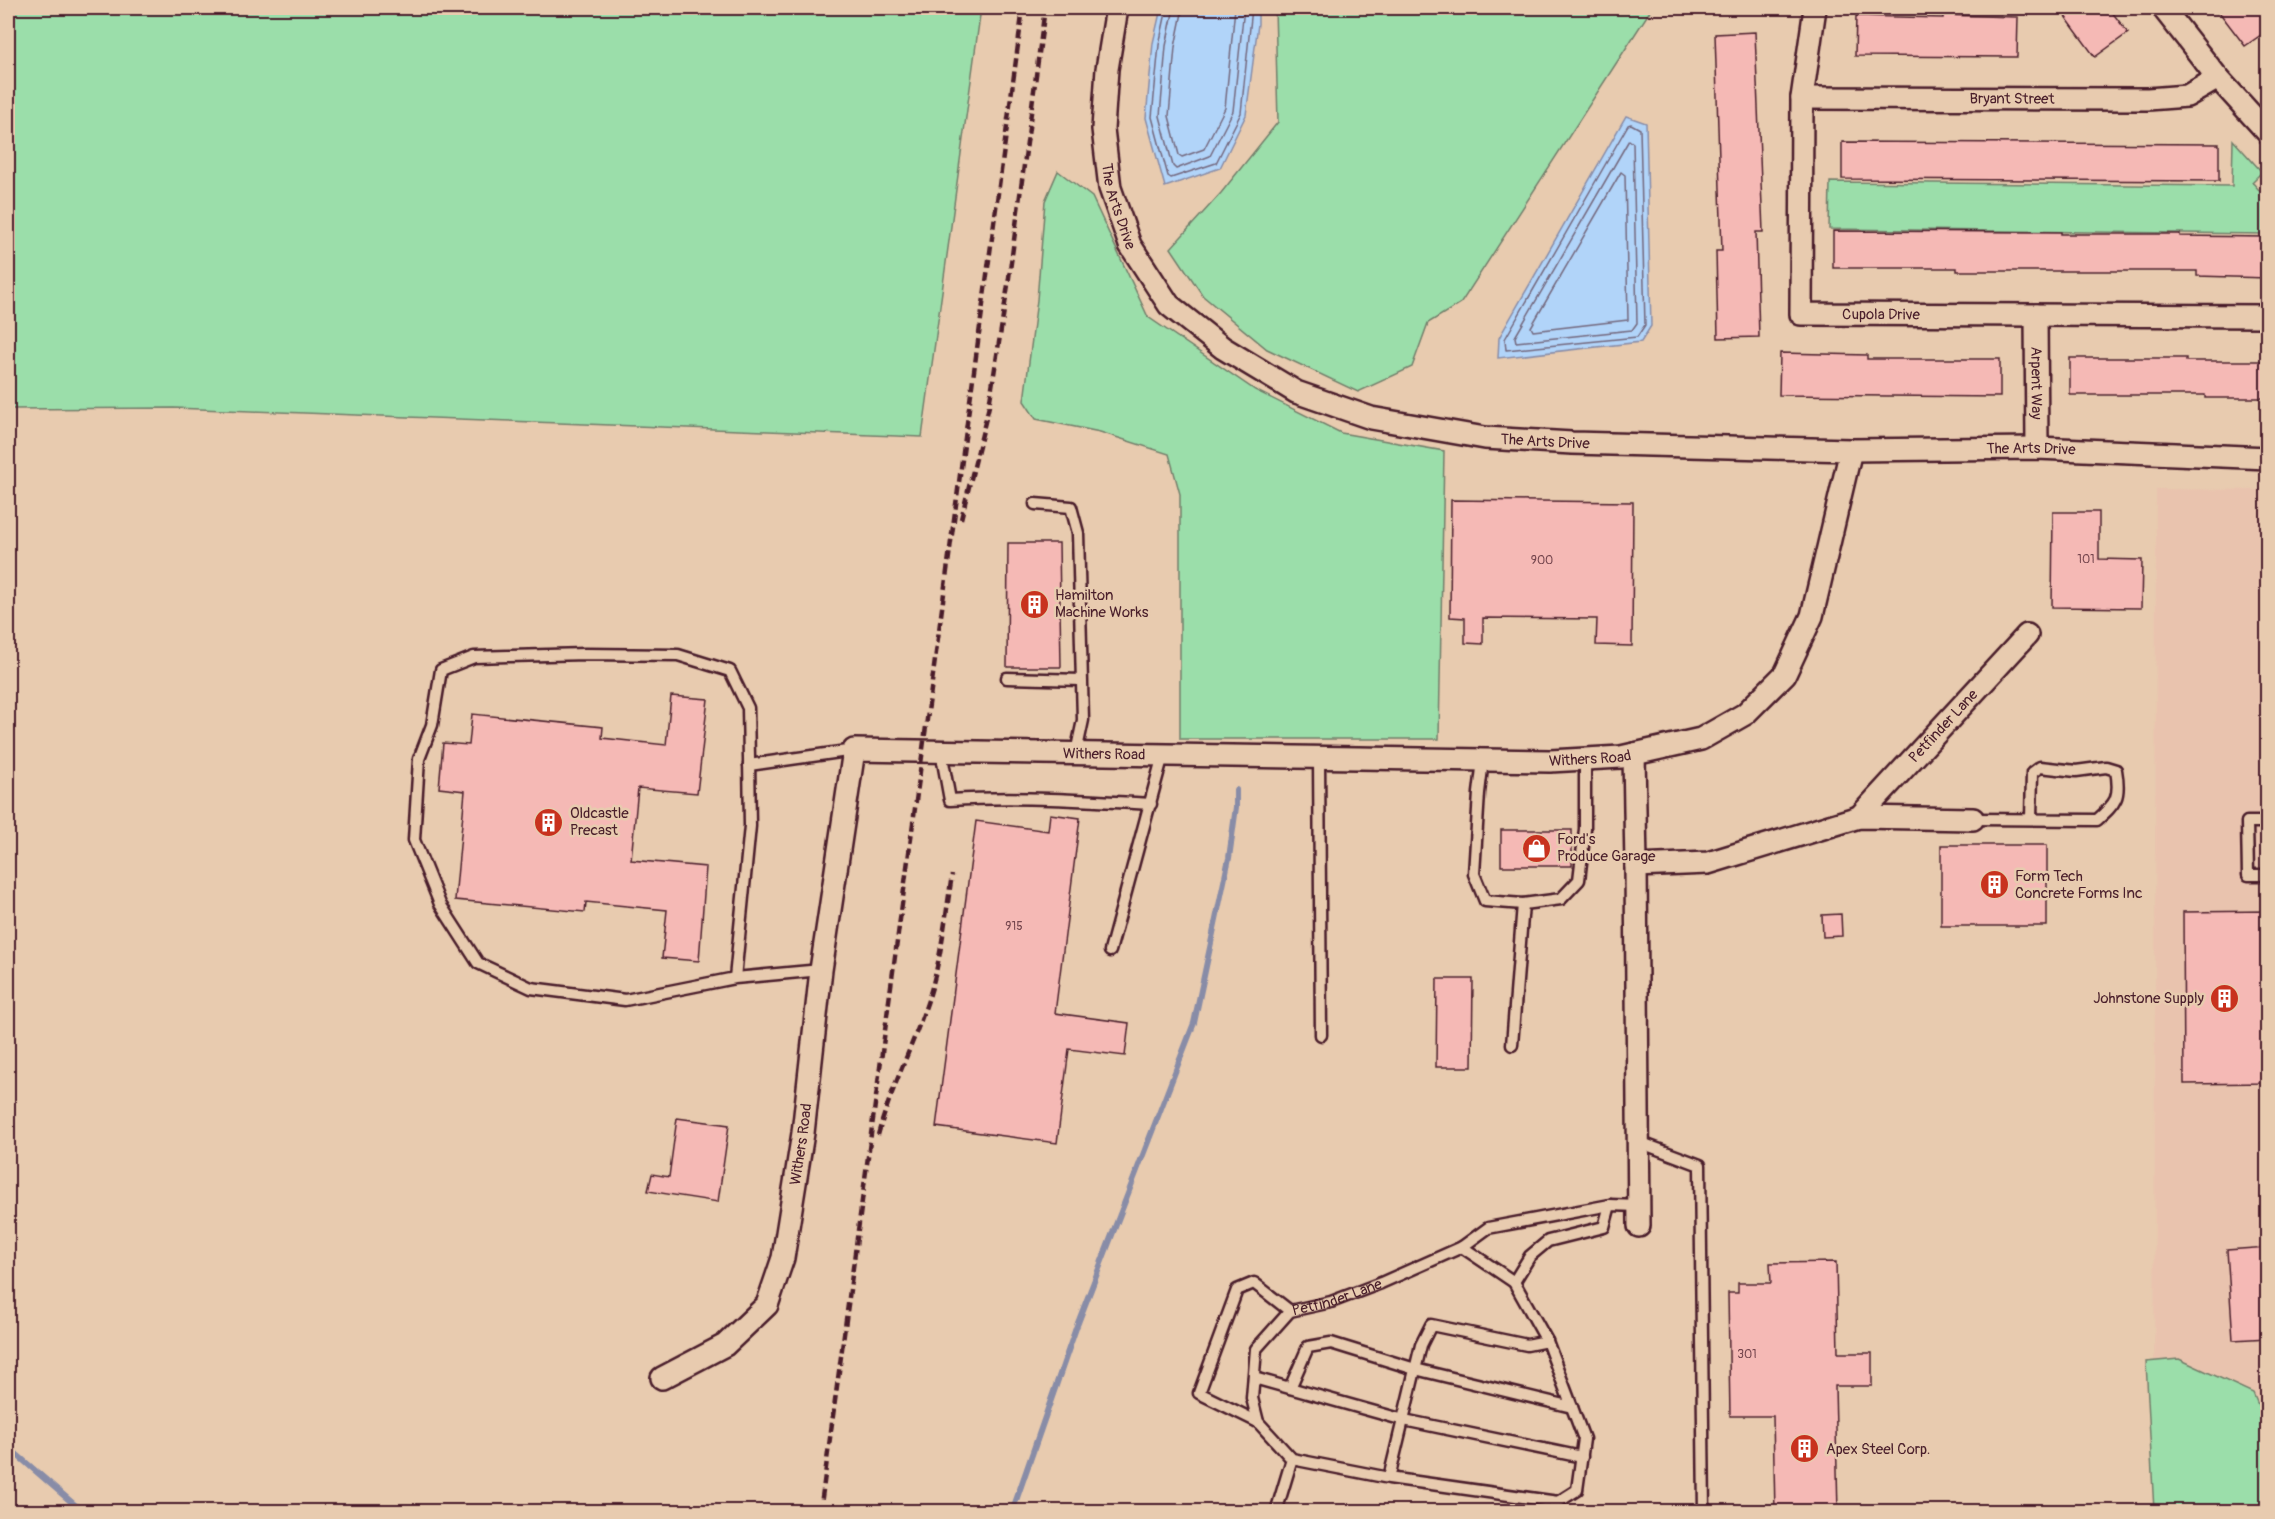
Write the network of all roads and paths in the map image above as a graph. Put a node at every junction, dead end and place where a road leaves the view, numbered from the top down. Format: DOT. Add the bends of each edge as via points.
graph roads {
  1 [pos="1117,8"];
  2 [pos="1815,8"];
  3 [pos="2163,8"];
  4 [pos="2218,78"];
  5 [pos="1802,98"];
  6 [pos="2268,133"];
  7 [pos="2036,315"];
  8 [pos="2268,316"];
  9 [pos="2037,448"];
  10 [pos="1851,450"];
  11 [pos="2268,458"];
  12 [pos="1035,504"];
  13 [pos="2027,635"];
  14 [pos="1007,678"];
  15 [pos="1081,680"];
  16 [pos="854,750"];
  17 [pos="941,751"];
  18 [pos="1076,753"];
  19 [pos="1634,754"];
  20 [pos="1163,755"];
  21 [pos="1319,758"];
  22 [pos="1585,759"];
  23 [pos="1484,760"];
  24 [pos="749,765"];
  25 [pos="1151,804"];
  26 [pos="1859,817"];
  27 [pos="1973,819"];
  28 [pos="2031,819"];
  29 [pos="2268,822"];
  30 [pos="1636,866"];
  31 [pos="2268,875"];
  32 [pos="1522,904"];
  33 [pos="1110,951"];
  34 [pos="821,970"];
  35 [pos="735,978"];
  36 [pos="1321,1035"];
  37 [pos="1512,1045"];
  38 [pos="1639,1142"];
  39 [pos="1610,1205"];
  40 [pos="1639,1216"];
  41 [pos="1462,1247"];
  42 [pos="1514,1282"];
  43 [pos="1290,1311"];
  44 [pos="1547,1341"];
  45 [pos="1415,1369"];
  46 [pos="662,1378"];
  47 [pos="1254,1378"];
  48 [pos="1290,1388"];
  49 [pos="1572,1407"];
  50 [pos="1404,1420"];
  51 [pos="1258,1422"];
  52 [pos="1582,1457"];
  53 [pos="1292,1459"];
  54 [pos="1389,1478"];
  55 [pos="1276,1512"];
  56 [pos="1704,1512"];
  1 -- 10 [label="street, The Arts Drive" via="1103,129 1110,188 1130,245 1169,305 1232,354 1296,392 1371,418 1485,438"];
  2 -- 5 [label="street, Cupola Drive"];
  3 -- 4 [label="street"];
  4 -- 5 [label="street, Bryant Street" via="2187,96 2148,99"];
  4 -- 6 [label="street"];
  5 -- 7 [label="street, Cupola Drive" via="1801,314"];
  7 -- 8 [label="street, Cupola Drive"];
  7 -- 9 [label="street, Arpent Way"];
  9 -- 10 [label="street, The Arts Drive"];
  9 -- 11 [label="street, The Arts Drive"];
  10 -- 19 [label="street, Withers Road" via="1812,615 1785,674 1744,714 1701,739"];
  12 -- 15 [label="lane" via="1071,507 1078,533"];
  13 -- 26 [label="street, Petfinder Lane"];
  14 -- 15 [label="lane"];
  15 -- 18 [label="lane" via="1083,720"];
  16 -- 17 [label="street, Withers Road"];
  16 -- 24 [label="lane"];
  16 -- 34 [label="street, Withers Road"];
  17 -- 18 [label="street, Withers Road"];
  17 -- 25 [label="lane" via="950,800 1060,798"];
  18 -- 20 [label="street, Withers Road"];
  19 -- 22 [label="street, Withers Road"];
  19 -- 30 [label="street, Petfinder Lane"];
  20 -- 21 [label="street, Withers Road"];
  20 -- 25 [label="lane"];
  21 -- 23 [label="street, Withers Road"];
  21 -- 36 [label="lane"];
  22 -- 23 [label="street, Withers Road"];
  22 -- 32 [label="lane" via="1585,829 1579,879 1561,899"];
  23 -- 32 [label="lane" via="1474,874 1485,901"];
  24 -- 35 [label="lane" via="750,826"];
  24 -- 35 [label="lane" via="748,708 730,671 678,655 474,657 441,670 432,725 419,759 414,828 414,840 440,904 478,963 531,988 625,1000"];
  25 -- 33 [label="lane"];
  26 -- 27 [label="street"];
  26 -- 30 [label="street" via="1708,863"];
  27 -- 28 [label="lane"];
  28 -- 28 [label="lane" via="2097,820 2114,806 2119,784 2116,770 2040,767 2032,773"];
  29 -- 31 [label="lane" via="2247,822 2248,875"];
  30 -- 38 [label="street, Petfinder Lane"];
  32 -- 37 [label="lane"];
  34 -- 35 [label="lane"];
  34 -- 46 [label="street, Withers Road" via="793,1201 783,1258 767,1305 725,1345"];
  38 -- 40 [label="street, Petfinder Lane"];
  38 -- 56 [label="lane" via="1700,1165"];
  39 -- 40 [label="lane, Petfinder Lane"];
  39 -- 41 [label="lane, Petfinder Lane" via="1488,1228"];
  39 -- 42 [label="lane" via="1604,1227 1548,1240 1530,1256"];
  41 -- 42 [label="lane"];
  41 -- 43 [label="lane, Petfinder Lane" via="1331,1302"];
  42 -- 44 [label="lane"];
  43 -- 47 [label="lane, Petfinder Lane" via="1256,1349"];
  43 -- 51 [label="lane" via="1254,1283 1237,1290 1199,1394"];
  44 -- 45 [label="lane" via="1527,1345 1431,1325"];
  44 -- 49 [label="lane"];
  45 -- 48 [label="lane" via="1332,1343 1308,1347"];
  45 -- 49 [label="lane"];
  45 -- 50 [label="lane"];
  47 -- 48 [label="lane"];
  47 -- 51 [label="lane, Petfinder Lane" via="1252,1398"];
  48 -- 50 [label="lane"];
  49 -- 52 [label="lane" via="1584,1439"];
  50 -- 52 [label="lane"];
  50 -- 54 [label="lane"];
  51 -- 53 [label="lane"];
  52 -- 54 [label="lane" via="1577,1490 1558,1502"];
  53 -- 54 [label="lane"];
  53 -- 55 [label="lane"];
}
